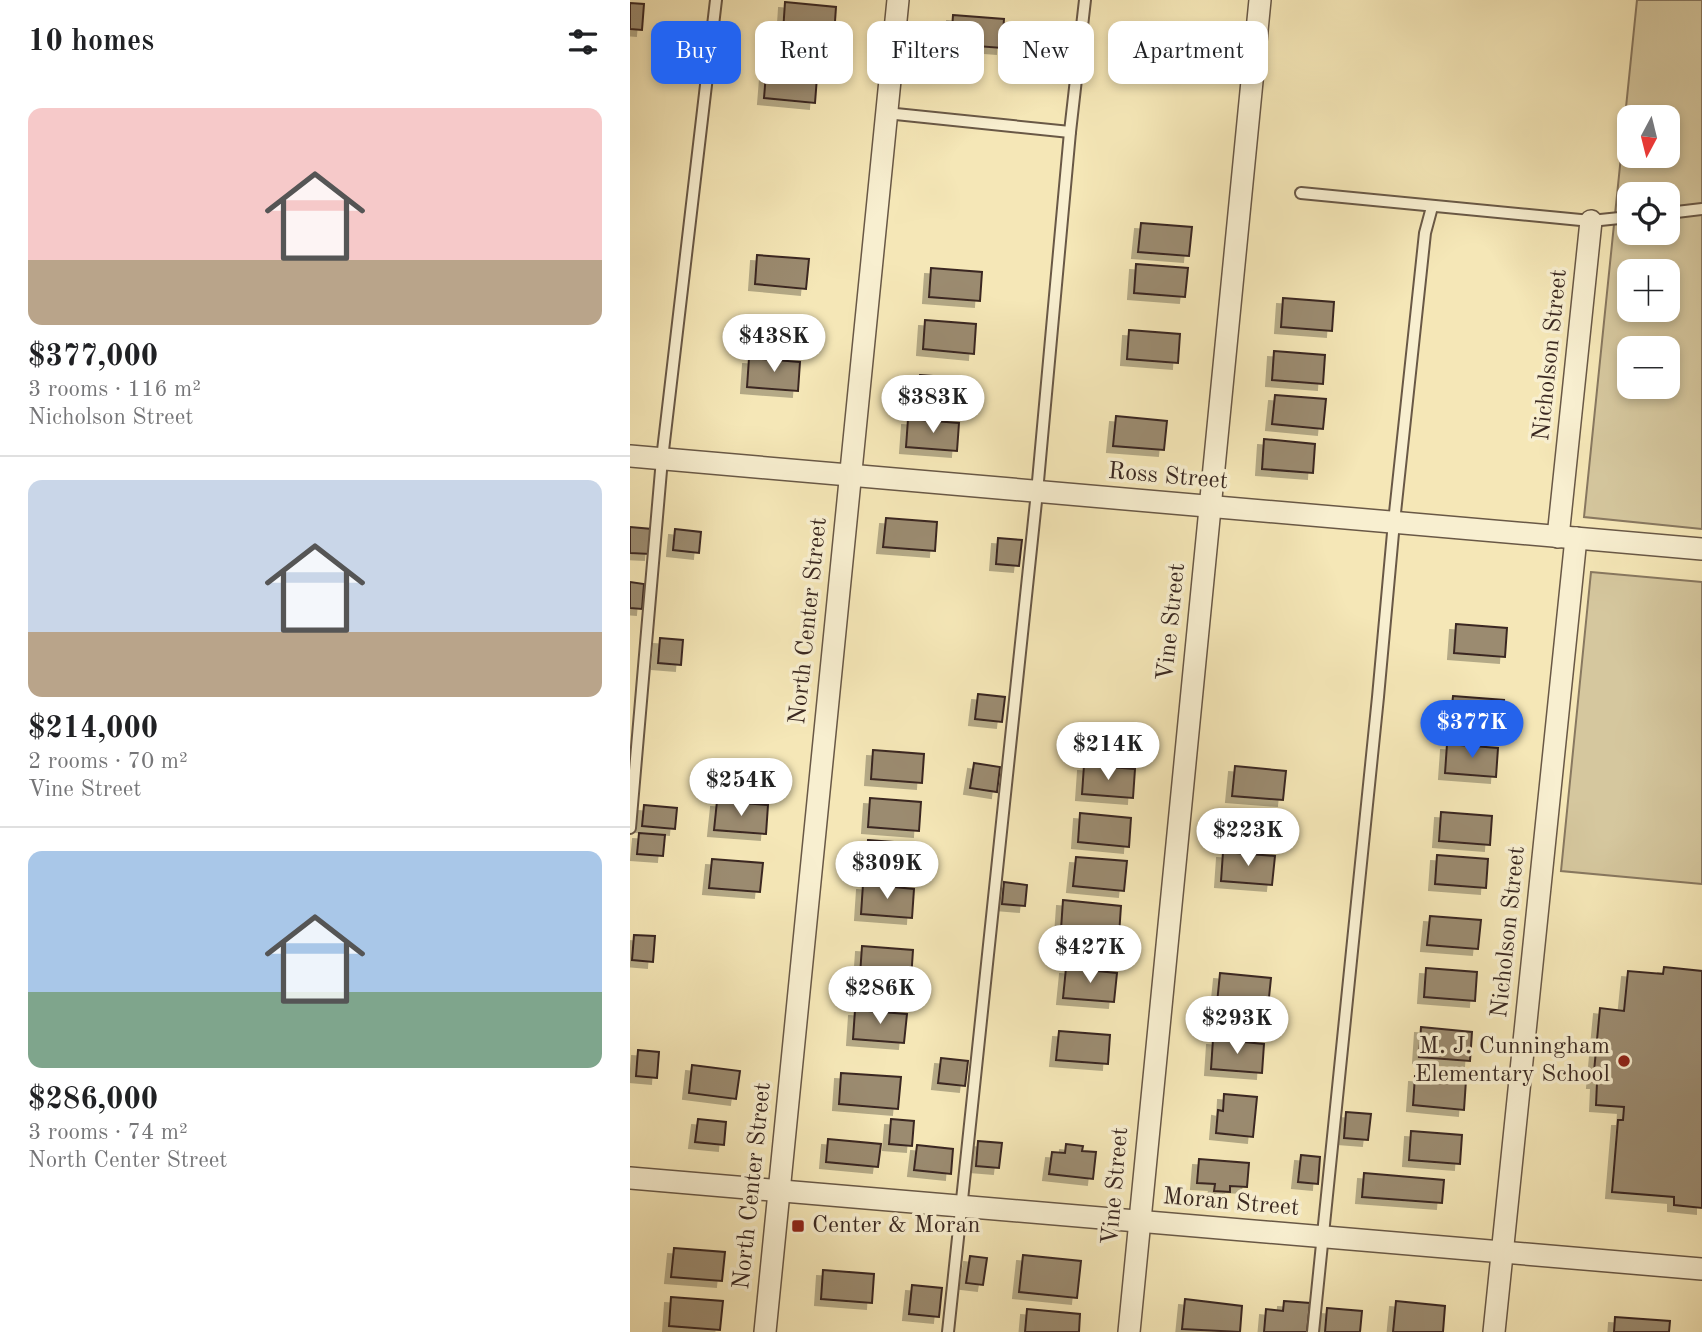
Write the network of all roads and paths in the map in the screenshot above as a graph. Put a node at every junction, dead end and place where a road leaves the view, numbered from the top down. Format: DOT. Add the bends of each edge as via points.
graph roads {
  1 [pos="716,0"];
  2 [pos="898,0"];
  3 [pos="1085,0"];
  4 [pos="1260,0"];
  5 [pos="886,113"];
  6 [pos="1070,132"];
  7 [pos="1301,193"];
  8 [pos="1432,207"];
  9 [pos="1702,209"];
  10 [pos="1680,212"];
  11 [pos="1617,218"];
  12 [pos="1591,221"];
  13 [pos="630,456"];
  14 [pos="662,459"];
  15 [pos="850,476"];
  16 [pos="1037,492"];
  17 [pos="1210,507"];
  18 [pos="1394,522"];
  19 [pos="1567,537"];
  20 [pos="1702,549"];
  21 [pos="630,828"];
  22 [pos="630,1178"];
  23 [pos="778,1192"];
  24 [pos="960,1207"];
  25 [pos="1139,1222"];
  26 [pos="1322,1237"];
  27 [pos="1502,1252"];
  28 [pos="1702,1269"];
  29 [pos="765,1332"];
  30 [pos="948,1332"];
  31 [pos="1129,1332"];
  32 [pos="1313,1332"];
  33 [pos="1494,1332"];
  1 -- 14 [label="lane"];
  2 -- 5 [label="street, North Center Street"];
  3 -- 6 [label="lane"];
  4 -- 17 [label="street, Vine Street"];
  5 -- 6 [label="lane"];
  5 -- 15 [label="street, North Center Street"];
  6 -- 16 [label="lane"];
  7 -- 8 [label="lane"];
  8 -- 12 [label="lane"];
  8 -- 18 [label="lane" via="1425,233"];
  9 -- 10 [label="lane"];
  11 -- 12 [label="lane"];
  12 -- 19 [label="street, Nicholson Street"];
  13 -- 14 [label="street, Ross Street"];
  14 -- 15 [label="street, Ross Street"];
  14 -- 21 [label="lane"];
  15 -- 16 [label="street, Ross Street"];
  15 -- 23 [label="street, North Center Street"];
  16 -- 17 [label="street, Ross Street"];
  16 -- 24 [label="lane"];
  17 -- 18 [label="street, Ross Street"];
  17 -- 25 [label="street, Vine Street"];
  18 -- 19 [label="street, Ross Street"];
  18 -- 26 [label="lane"];
  19 -- 20 [label="street, Ross Street"];
  19 -- 27 [label="street, Nicholson Street"];
  22 -- 23 [label="street, Moran Street"];
  23 -- 24 [label="street, Moran Street"];
  23 -- 29 [label="street, North Center Street"];
  24 -- 25 [label="street, Moran Street"];
  24 -- 30 [label="lane"];
  25 -- 26 [label="street, Moran Street"];
  25 -- 31 [label="street, Vine Street"];
  26 -- 27 [label="street, Moran Street"];
  26 -- 32 [label="lane"];
  27 -- 28 [label="street, Moran Street"];
  27 -- 33 [label="street, Nicholson Street"];
}
